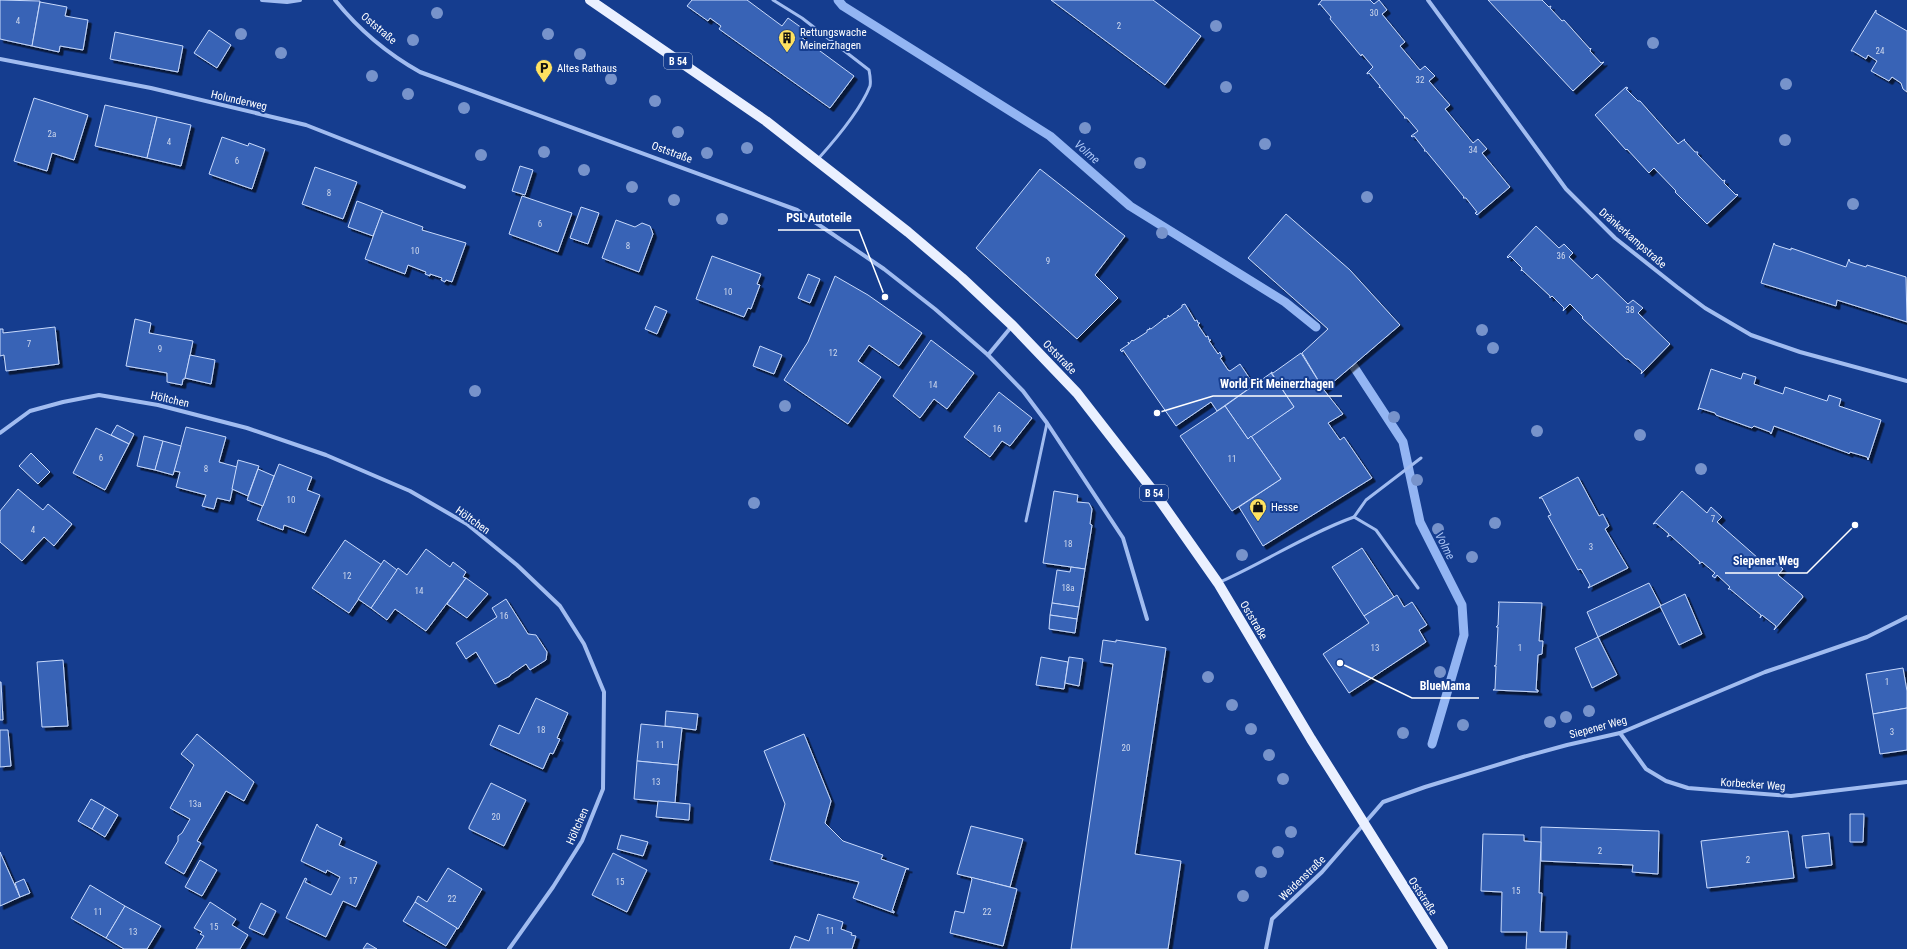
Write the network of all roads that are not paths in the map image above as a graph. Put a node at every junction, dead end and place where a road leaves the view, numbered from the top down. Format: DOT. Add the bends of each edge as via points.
graph roads {
  1 [pos="262,0"];
  2 [pos="300,0"];
  3 [pos="335,0"];
  4 [pos="590,0"];
  5 [pos="773,0"];
  6 [pos="1428,0"];
  7 [pos="0,59"];
  8 [pos="816,160"];
  9 [pos="464,187"];
  10 [pos="1013,326"];
  11 [pos="988,355"];
  12 [pos="1907,381"];
  13 [pos="1047,423"];
  14 [pos="0,433"];
  15 [pos="1421,458"];
  16 [pos="1354,517"];
  17 [pos="1026,521"];
  18 [pos="1218,583"];
  19 [pos="1418,588"];
  20 [pos="1907,617"];
  21 [pos="1147,619"];
  22 [pos="1620,733"];
  23 [pos="1907,782"];
  24 [pos="1364,826"];
  25 [pos="509,949"];
  26 [pos="1266,949"];
  27 [pos="1443,949"];
  1 -- 2 [label="street"];
  3 -- 11 [label="street, Oststraße" via="367,36 420,72 797,210 884,269"];
  4 -- 8 [label="main road, Oststraße / B 54" via="766,122"];
  5 -- 8 [label="lane" via="802,18 869,70 870,84 853,115 839,136"];
  6 -- 12 [label="street, Dränkerkampstraße" via="1566,189 1615,238 1705,308 1751,335 1800,352"];
  7 -- 9 [label="street, Holunderweg" via="151,88 306,125"];
  8 -- 10 [label="main road, Oststraße / B 54" via="914,237"];
  10 -- 11 [label="street"];
  10 -- 18 [label="main road, Oststraße / B 54" via="1077,393 1154,492"];
  11 -- 13 [label="street, Oststraße" via="1023,392"];
  13 -- 17 [label="lane"];
  13 -- 21 [label="street, Oststraße" via="1123,538"];
  14 -- 25 [label="street, Höltchen" via="30,411 99,395 158,405 247,428 326,455 410,491 467,524 517,565 560,606 584,644 604,692 603,789 582,841"];
  15 -- 16 [label="lane" via="1366,500"];
  16 -- 18 [label="lane"];
  16 -- 19 [label="lane" via="1376,530"];
  18 -- 24 [label="main road, Oststraße / B 54"];
  20 -- 22 [label="street, Siepener Weg" via="1867,637 1765,672"];
  22 -- 23 [label="street, Korbecker Weg" via="1646,769 1666,781 1688,788 1791,796"];
  22 -- 24 [label="street, Siepener Weg" via="1567,745 1383,802"];
  24 -- 26 [label="street, Weidenstraße" via="1322,872 1272,920"];
  24 -- 27 [label="main road, Oststraße / B 54"];
}
